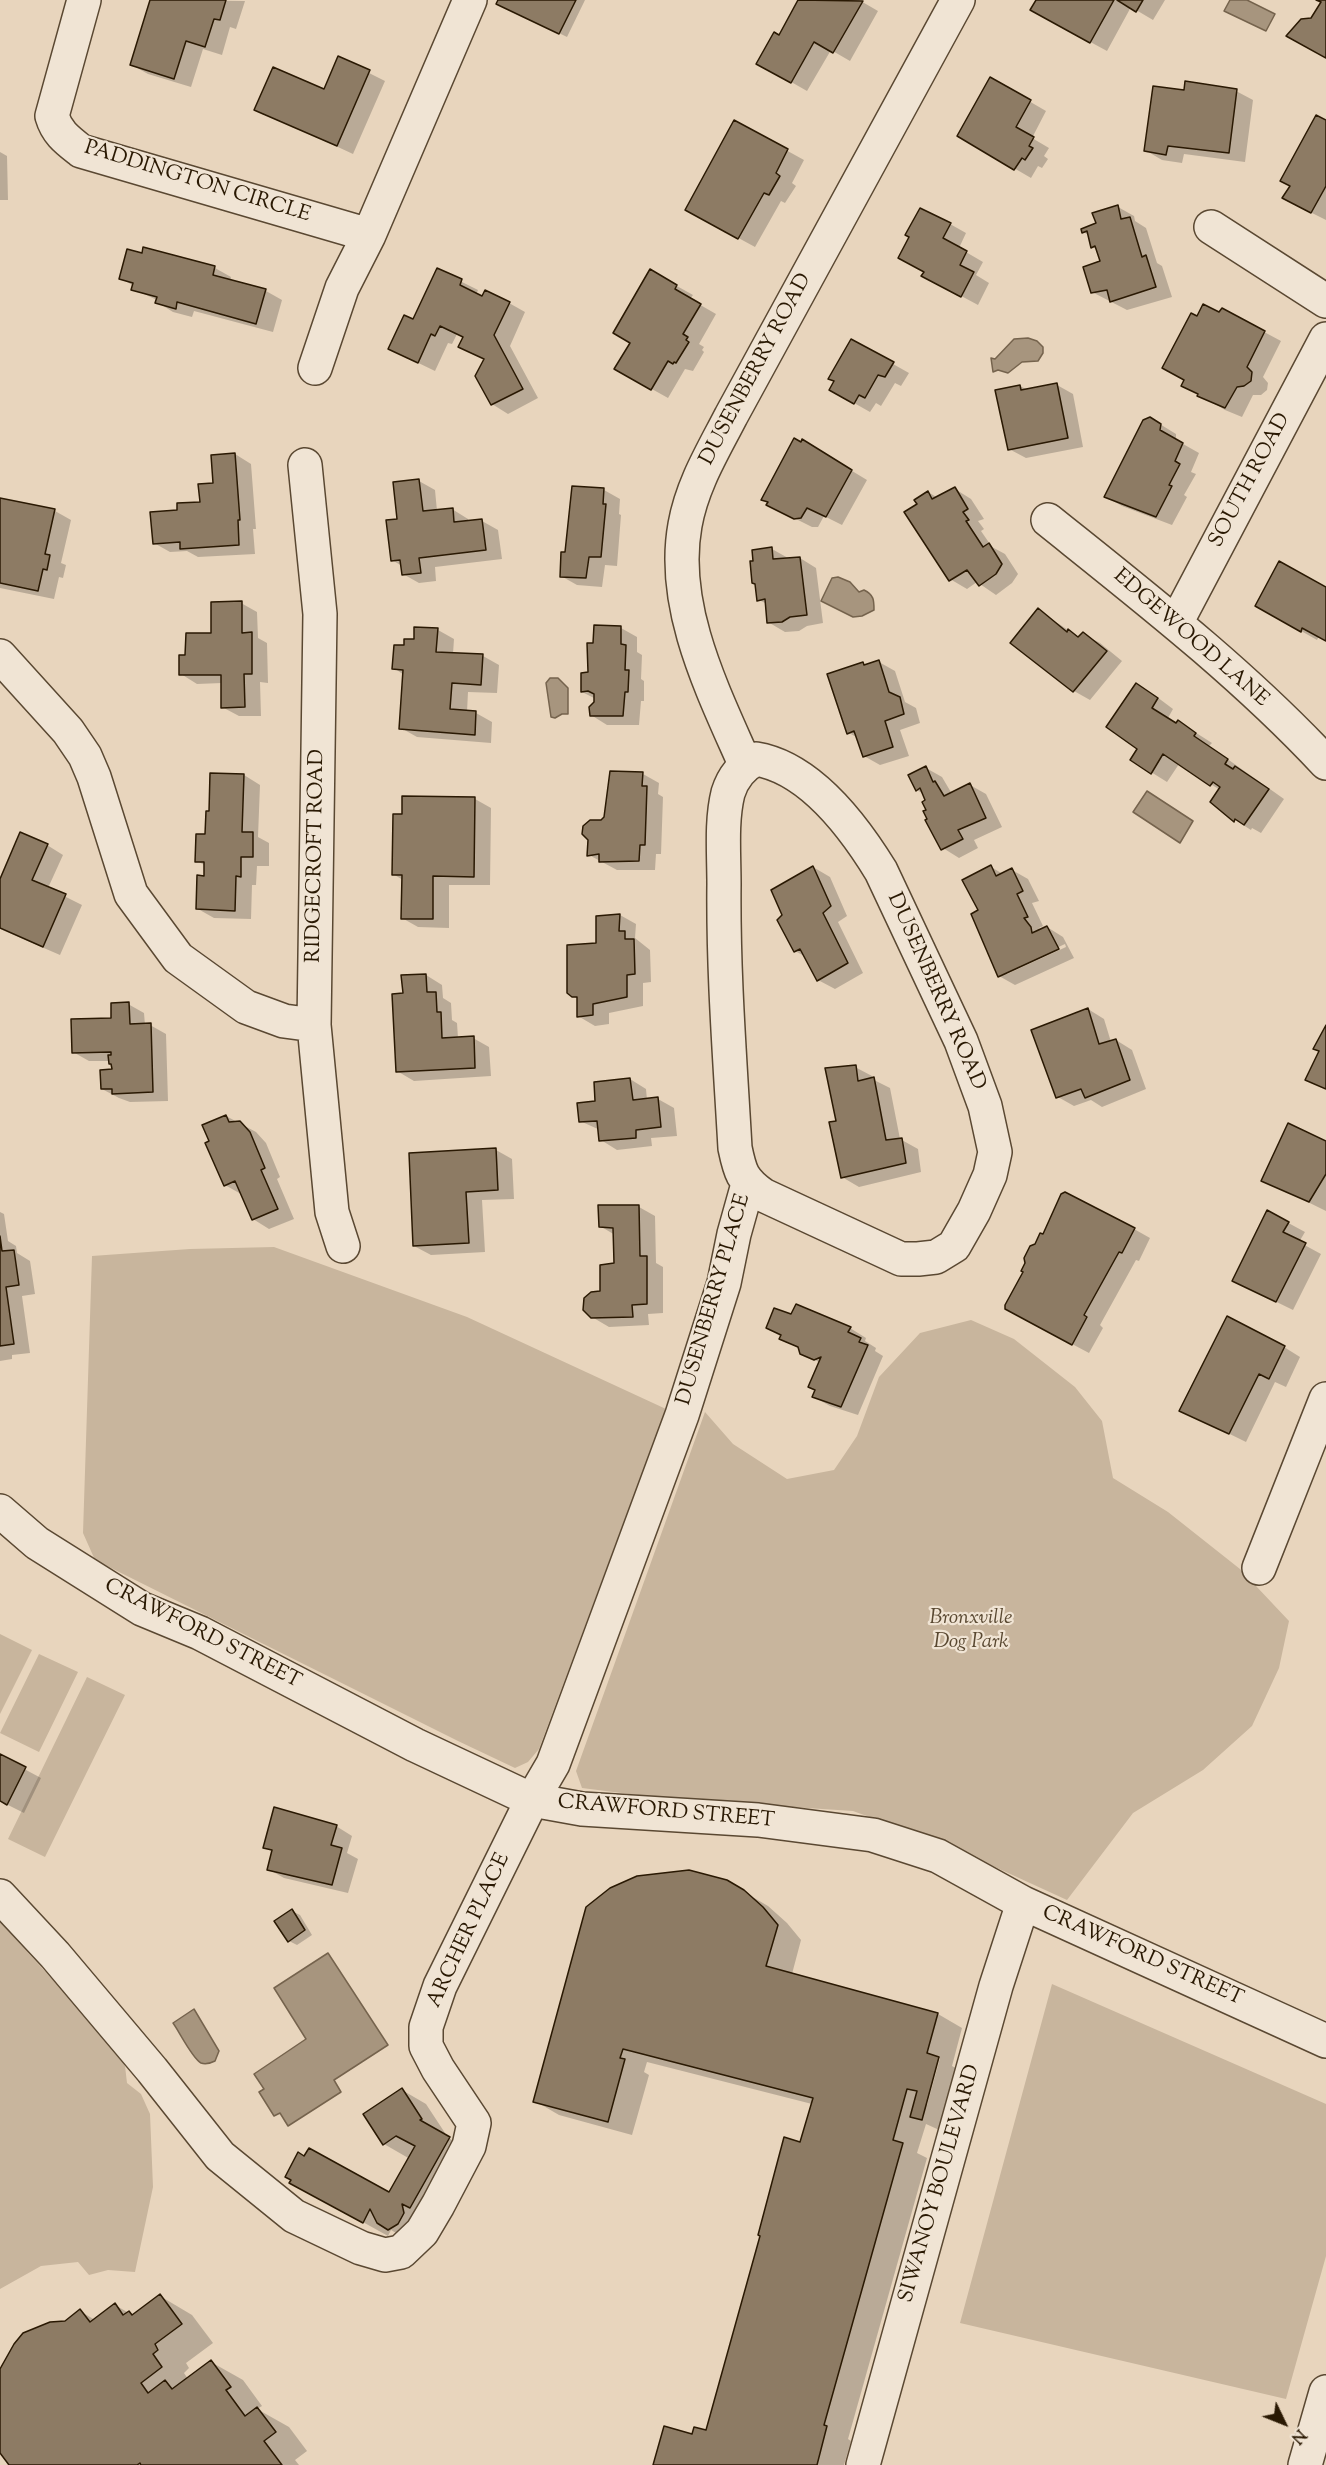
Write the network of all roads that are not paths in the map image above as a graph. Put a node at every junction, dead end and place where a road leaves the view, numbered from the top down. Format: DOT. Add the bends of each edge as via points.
graph roads {
  1 [pos="84,0"];
  2 [pos="471,0"];
  3 [pos="958,0"];
  4 [pos="1211,227"];
  5 [pos="369,235"];
  6 [pos="1326,301"];
  7 [pos="1326,339"];
  8 [pos="315,368"];
  9 [pos="305,465"];
  10 [pos="1048,520"];
  11 [pos="1176,623"];
  12 [pos="0,656"];
  13 [pos="1326,763"];
  14 [pos="745,764"];
  15 [pos="314,1025"];
  16 [pos="748,1184"];
  17 [pos="343,1246"];
  18 [pos="1326,1399"];
  19 [pos="682,1415"];
  20 [pos="0,1511"];
  21 [pos="1259,1568"];
  22 [pos="532,1800"];
  23 [pos="0,1896"];
  24 [pos="1023,1903"];
  25 [pos="1326,2041"];
  26 [pos="1326,2392"];
  27 [pos="863,2465"];
  28 [pos="1305,2465"];
  1 -- 5 [label="street, PADDINGTON CIRCLE" via="52,116 62,136 81,151"];
  2 -- 5 [label="street"];
  3 -- 14 [label="street, DUSENBERRY ROAD" via="731,416 697,482 685,525 685,601 715,693"];
  4 -- 6 [label="street"];
  5 -- 8 [label="street" via="342,288"];
  7 -- 11 [label="street, SOUTH ROAD"];
  9 -- 15 [label="street, RIDGECROFT ROAD" via="320,614"];
  10 -- 11 [label="street, EDGEWOOD LANE"];
  11 -- 13 [label="street, EDGEWOOD LANE"];
  12 -- 15 [label="street" via="68,731 85,756 131,894 178,958 246,1007 284,1021"];
  14 -- 16 [label="street" via="729,792 724,827 723,938 735,1148 740,1171"];
  14 -- 16 [label="street, DUSENBERRY ROAD" via="756,759 771,761 804,779 866,847 961,1041 986,1106 995,1152 990,1175 974,1211 954,1246 936,1257 901,1259 763,1195"];
  15 -- 17 [label="street, RIDGECROFT ROAD" via="332,1212"];
  16 -- 19 [label="street, DUSENBERRY PLACE" via="724,1283"];
  18 -- 21 [label="street"];
  19 -- 22 [label="street, ARCHER PLACE" via="553,1764"];
  20 -- 22 [label="street, CRAWFORD STREET" via="37,1543 142,1608 200,1633 415,1745"];
  22 -- 23 [label="street, ARCHER PLACE" via="441,1986 426,2026 426,2046 474,2123 469,2145 422,2232 401,2252 385,2255 361,2248 294,2216 220,2156 56,1955"];
  22 -- 24 [label="street, CRAWFORD STREET" via="582,1809 758,1820 873,1835 938,1856"];
  24 -- 25 [label="street, CRAWFORD STREET"];
  24 -- 27 [label="street, SIWANOY BOULEVARD" via="996,1986"];
  26 -- 28 [label="street"];
}
